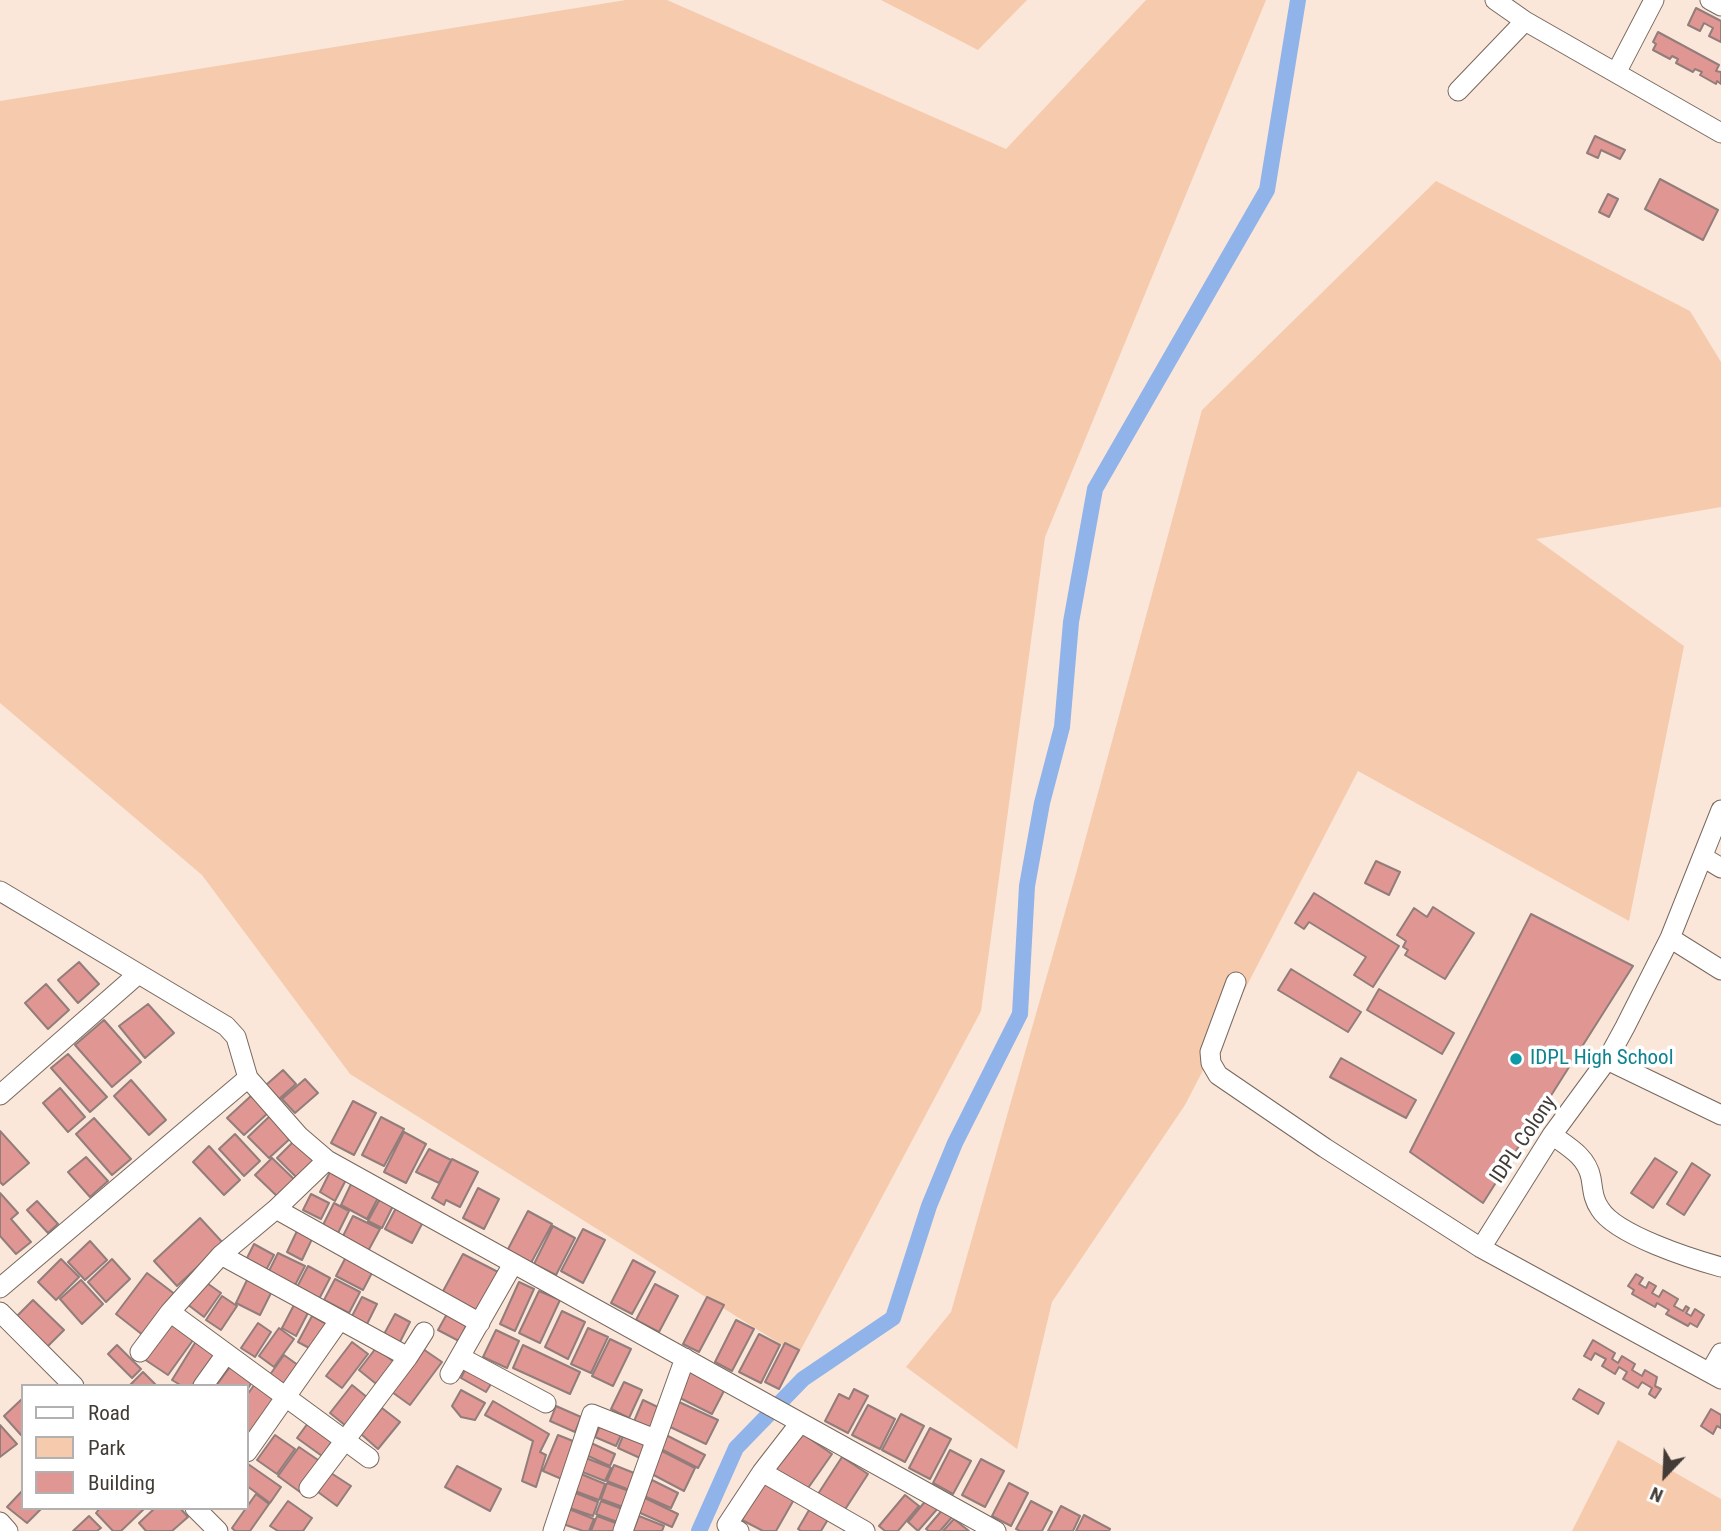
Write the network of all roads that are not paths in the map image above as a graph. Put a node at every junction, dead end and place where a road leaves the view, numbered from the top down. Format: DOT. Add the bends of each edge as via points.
graph roads {
  1 [pos="1495,0"];
  2 [pos="1654,0"];
  3 [pos="1710,0"];
  4 [pos="1721,6"];
  5 [pos="1525,21"];
  6 [pos="1616,73"];
  7 [pos="1458,91"];
  8 [pos="1721,133"];
  9 [pos="1721,810"];
  10 [pos="1703,857"];
  11 [pos="1721,868"];
  12 [pos="0,891"];
  13 [pos="1670,938"];
  14 [pos="1721,970"];
  15 [pos="137,975"];
  16 [pos="1236,982"];
  17 [pos="1607,1060"];
  18 [pos="248,1079"];
  19 [pos="0,1095"];
  20 [pos="1721,1115"];
  21 [pos="1552,1135"];
  22 [pos="327,1160"];
  23 [pos="276,1209"];
  24 [pos="1481,1248"];
  25 [pos="221,1255"];
  26 [pos="513,1264"];
  27 [pos="1721,1267"];
  28 [pos="0,1288"];
  29 [pos="0,1311"];
  30 [pos="170,1312"];
  31 [pos="340,1321"];
  32 [pos="480,1323"];
  33 [pos="424,1332"];
  34 [pos="140,1352"];
  35 [pos="1721,1353"];
  36 [pos="226,1354"];
  37 [pos="408,1357"];
  38 [pos="685,1358"];
  39 [pos="1716,1376"];
  40 [pos="72,1384"];
  41 [pos="204,1384"];
  42 [pos="285,1398"];
  43 [pos="546,1403"];
  44 [pos="800,1423"];
  45 [pos="655,1439"];
  46 [pos="344,1440"];
  47 [pos="248,1451"];
  48 [pos="369,1458"];
  49 [pos="762,1472"];
  50 [pos="309,1488"];
  51 [pos="197,1510"];
  52 [pos="0,1522"];
  53 [pos="984,1528"];
  54 [pos="8,1531"];
  55 [pos="218,1531"];
  56 [pos="553,1531"];
  57 [pos="623,1531"];
  58 [pos="739,1531"];
  59 [pos="865,1531"];
  1 -- 5 [label="street"];
  2 -- 6 [label="street"];
  3 -- 4 [label="street"];
  5 -- 6 [label="street"];
  5 -- 7 [label="street"];
  6 -- 8 [label="street"];
  9 -- 10 [label="street, IDPL Colony"];
  10 -- 11 [label="street"];
  10 -- 13 [label="street, IDPL Colony"];
  12 -- 15 [label="street"];
  13 -- 14 [label="street"];
  13 -- 17 [label="street, IDPL Colony"];
  15 -- 18 [label="street" via="226,1026 236,1037"];
  15 -- 19 [label="street"];
  16 -- 24 [label="street" via="1210,1052 1218,1075"];
  17 -- 20 [label="street"];
  17 -- 21 [label="street, IDPL Colony"];
  18 -- 22 [label="street"];
  18 -- 28 [label="street"];
  21 -- 24 [label="street, IDPL Colony"];
  21 -- 27 [label="street" via="1582,1157 1593,1196 1611,1222 1689,1259"];
  22 -- 23 [label="street"];
  22 -- 26 [label="street"];
  23 -- 25 [label="street"];
  23 -- 32 [label="street"];
  24 -- 39 [label="street"];
  25 -- 30 [label="street"];
  25 -- 31 [label="street"];
  26 -- 32 [label="street"];
  26 -- 38 [label="street"];
  29 -- 40 [label="street"];
  30 -- 34 [label="street"];
  30 -- 36 [label="street"];
  31 -- 37 [label="street"];
  31 -- 42 [label="street"];
  32 -- 43 [label="street" via="455,1366"];
  33 -- 37 [label="street"];
  35 -- 39 [label="street"];
  36 -- 41 [label="street"];
  36 -- 42 [label="street"];
  37 -- 46 [label="street"];
  38 -- 44 [label="street"];
  38 -- 45 [label="street"];
  42 -- 46 [label="street"];
  42 -- 47 [label="street"];
  44 -- 49 [label="street"];
  44 -- 53 [label="street"];
  45 -- 56 [label="street" via="592,1414"];
  45 -- 57 [label="street"];
  46 -- 48 [label="street"];
  46 -- 50 [label="street"];
  49 -- 58 [label="street" via="727,1525"];
  49 -- 59 [label="street"];
  51 -- 55 [label="street"];
  52 -- 54 [label="street"];
}
